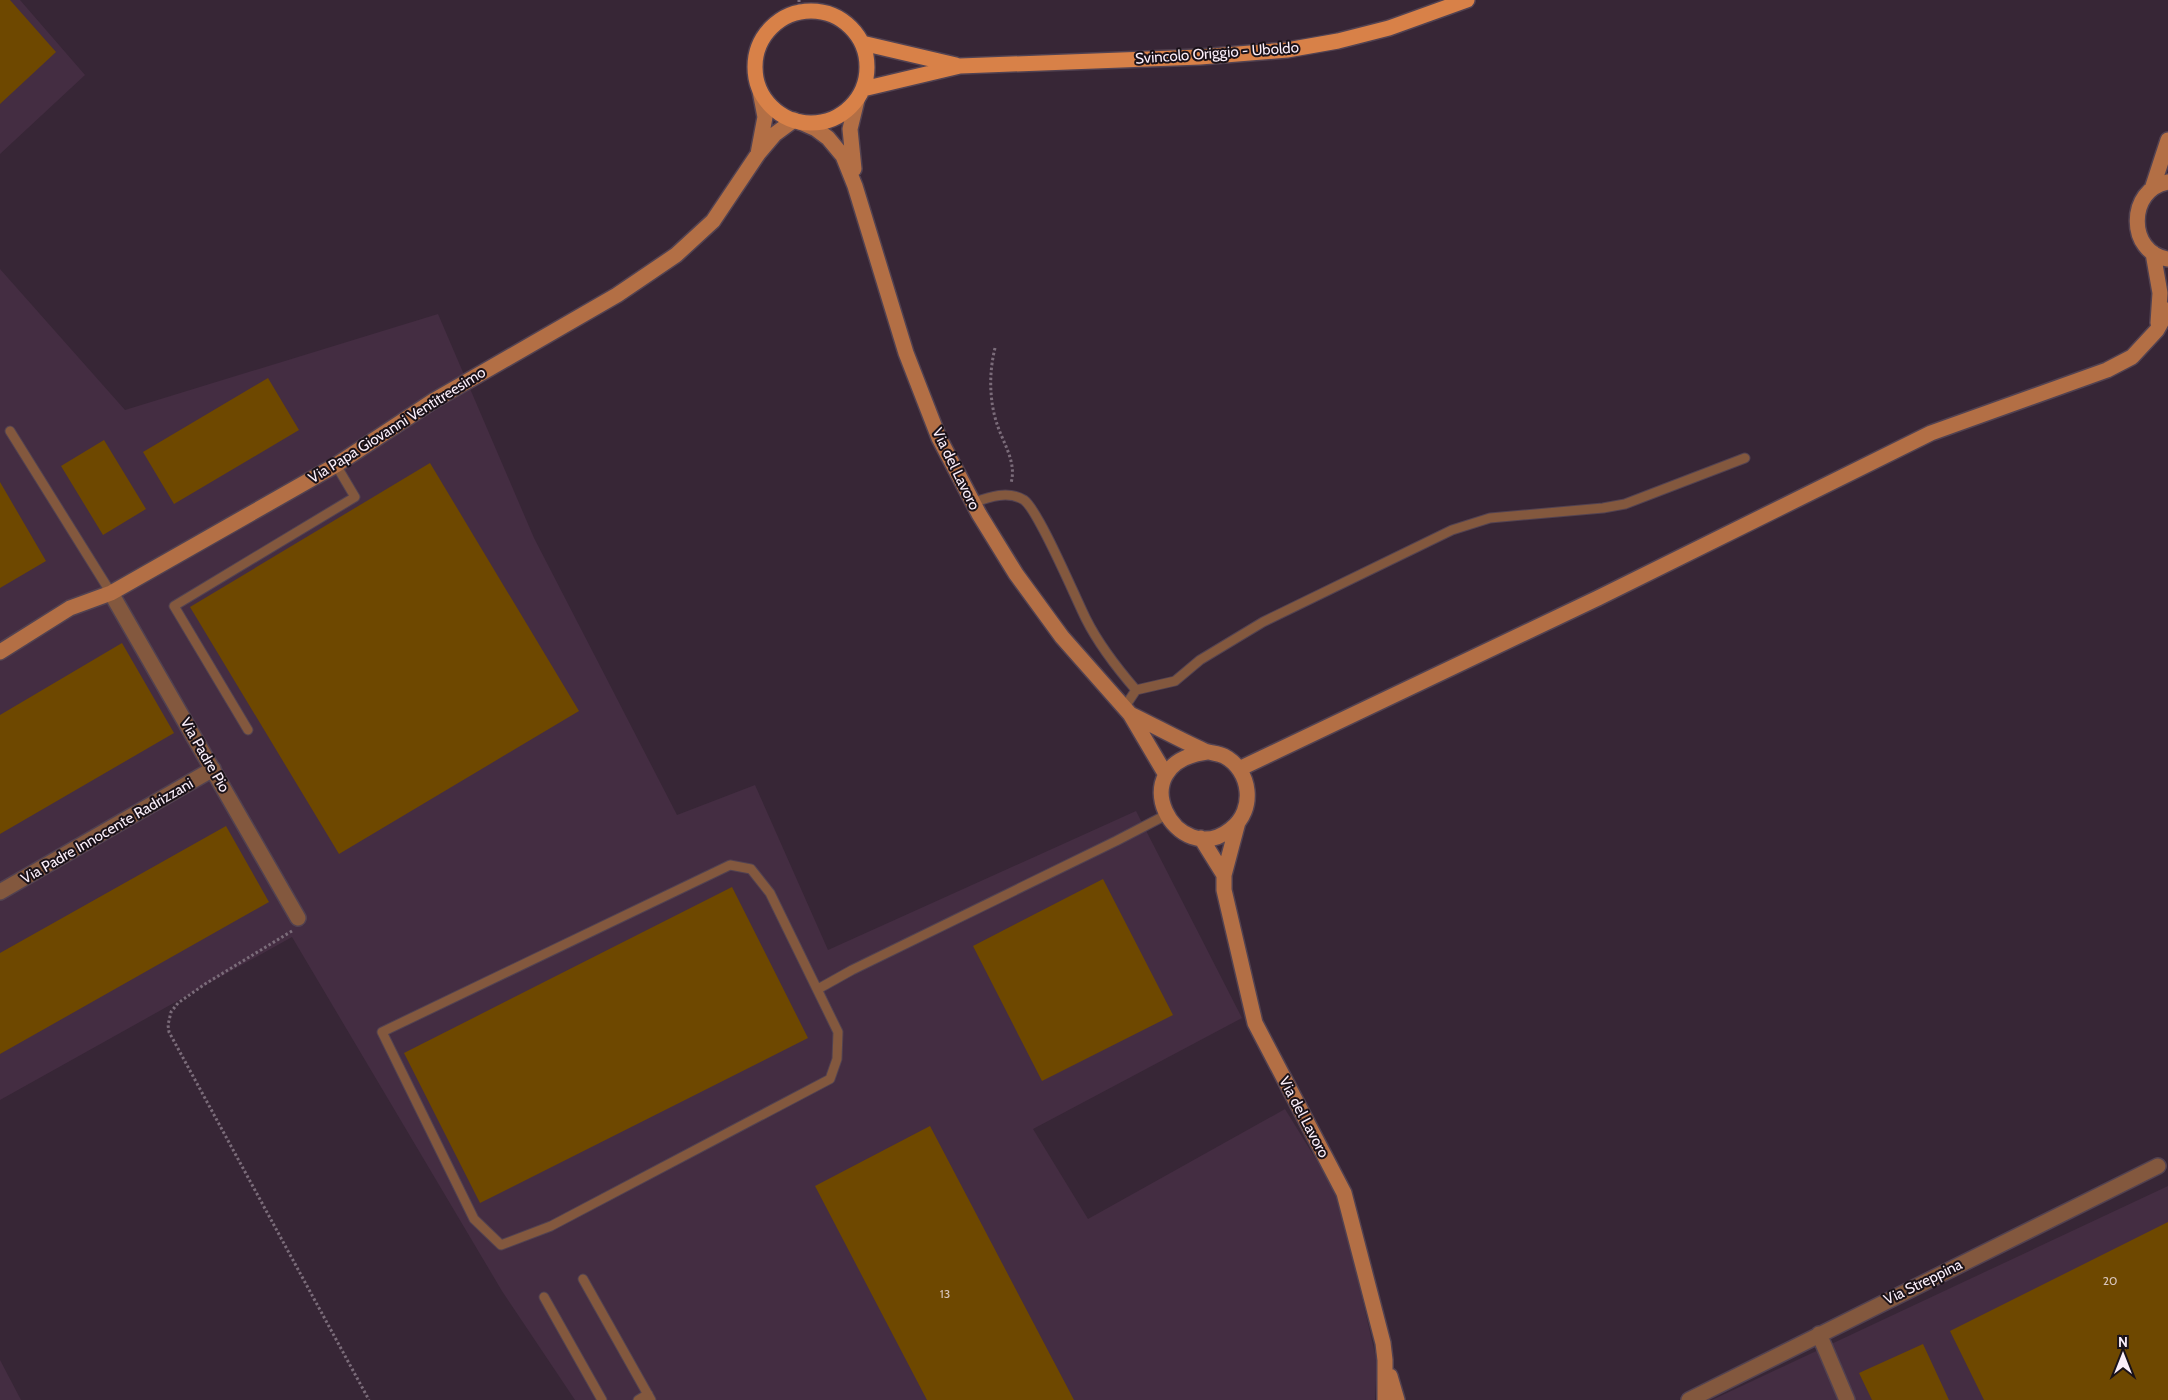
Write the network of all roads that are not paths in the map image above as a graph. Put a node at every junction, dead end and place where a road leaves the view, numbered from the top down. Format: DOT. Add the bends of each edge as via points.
graph roads {
  1 [pos="1467,0"];
  2 [pos="799,6"];
  3 [pos="862,43"];
  4 [pos="960,66"];
  5 [pos="760,91"];
  6 [pos="860,94"];
  7 [pos="797,121"];
  8 [pos="2168,140"];
  9 [pos="758,154"];
  10 [pos="2168,182"];
  11 [pos="855,186"];
  12 [pos="2152,189"];
  13 [pos="2153,253"];
  14 [pos="2168,259"];
  15 [pos="2168,310"];
  16 [pos="2157,330"];
  17 [pos="10,431"];
  18 [pos="1745,458"];
  19 [pos="336,465"];
  20 [pos="972,503"];
  21 [pos="111,592"];
  22 [pos="0,652"];
  23 [pos="1136,690"];
  24 [pos="1127,711"];
  25 [pos="248,730"];
  26 [pos="1207,752"];
  27 [pos="214,769"];
  28 [pos="1240,769"];
  29 [pos="1166,775"];
  30 [pos="1166,815"];
  31 [pos="1238,822"];
  32 [pos="1202,838"];
  33 [pos="1224,875"];
  34 [pos="0,892"];
  35 [pos="298,918"];
  36 [pos="818,989"];
  37 [pos="2158,1166"];
  38 [pos="583,1279"];
  39 [pos="544,1297"];
  40 [pos="1819,1334"];
  41 [pos="1385,1360"];
  42 [pos="649,1397"];
  43 [pos="602,1400"];
  44 [pos="638,1400"];
  45 [pos="1385,1400"];
  46 [pos="1397,1400"];
  47 [pos="1689,1400"];
  48 [pos="1847,1400"];
  1 -- 4 [label="main road, Svincolo Origgio - Uboldo" via="1389,28 1286,50 1200,58"];
  2 -- 3 [label="main road" via="832,15 846,23"];
  2 -- 5 [label="main road" via="778,21 761,43 755,70"];
  3 -- 4 [label="main road, Svincolo Origgio - Uboldo"];
  3 -- 6 [label="main road" via="867,61 866,80"];
  4 -- 6 [label="main road, Svincolo Origgio - Uboldo"];
  5 -- 7 [label="main road" via="777,111"];
  5 -- 9 [label="street, Via Papa Giovanni Ventitreesimo" via="765,118"];
  6 -- 7 [label="main road" via="838,116 826,121"];
  6 -- 11 [label="street, Via del Lavoro" via="850,130"];
  7 -- 9 [label="street, Via Papa Giovanni Ventitreesimo" via="775,134"];
  7 -- 11 [label="street, Via del Lavoro" via="816,129 835,146 843,156"];
  8 -- 12 [label="street"];
  9 -- 19 [label="street, Via Papa Giovanni Ventitreesimo" via="713,221 676,255 617,295 432,401"];
  10 -- 12 [label="street"];
  11 -- 20 [label="street, Via del Lavoro" via="906,353 939,438"];
  12 -- 13 [label="street" via="2143,198 2136,221 2138,234"];
  13 -- 14 [label="street"];
  13 -- 16 [label="street" via="2160,293"];
  15 -- 16 [label="street"];
  16 -- 28 [label="street" via="2132,357 2107,370 1931,433 1598,598"];
  17 -- 21 [label="lane"];
  18 -- 23 [label="lane" via="1625,504 1490,518 1452,530 1263,622 1200,660 1175,681"];
  19 -- 21 [label="street, Via Papa Giovanni Ventitreesimo"];
  19 -- 25 [label="lane" via="355,497 174,606"];
  20 -- 23 [label="lane" via="1002,495 1013,495 1025,501 1098,640"];
  20 -- 24 [label="street, Via del Lavoro" via="1016,574 1062,637"];
  21 -- 22 [label="street, Via Papa Giovanni Ventitreesimo" via="70,608"];
  21 -- 27 [label="street, Via Padre Pio"];
  23 -- 24 [label="lane"];
  24 -- 26 [label="street, Via del Lavoro"];
  24 -- 29 [label="street, Via del Lavoro"];
  26 -- 28 [label="street, Via del Lavoro" via="1224,756"];
  26 -- 29 [label="street" via="1190,754 1176,762"];
  27 -- 34 [label="street, Via Padre Innocente Radrizzani"];
  27 -- 35 [label="street, Via Padre Pio"];
  28 -- 31 [label="street, Via del Lavoro" via="1247,784 1248,800"];
  29 -- 30 [label="street" via="1161,789"];
  30 -- 32 [label="street" via="1188,836"];
  30 -- 36 [label="lane"];
  31 -- 32 [label="street" via="1216,837"];
  31 -- 33 [label="street, Via del Lavoro"];
  32 -- 33 [label="street, Via del Lavoro"];
  33 -- 41 [label="street, Via del Lavoro" via="1224,890 1255,1023 1344,1193"];
  36 -- 36 [label="lane" via="838,1032 837,1059 830,1079 551,1226 501,1245 474,1219 382,1032 730,865 751,869 770,893"];
  37 -- 40 [label="street, Via Streppina"];
  38 -- 42 [label="lane"];
  39 -- 43 [label="lane"];
  40 -- 47 [label="street, Via Streppina"];
  40 -- 48 [label="street"];
  41 -- 45 [label="street, Via del Lavoro"];
  41 -- 46 [label="street, Via del Lavoro"];
  42 -- 44 [label="lane"];
}
